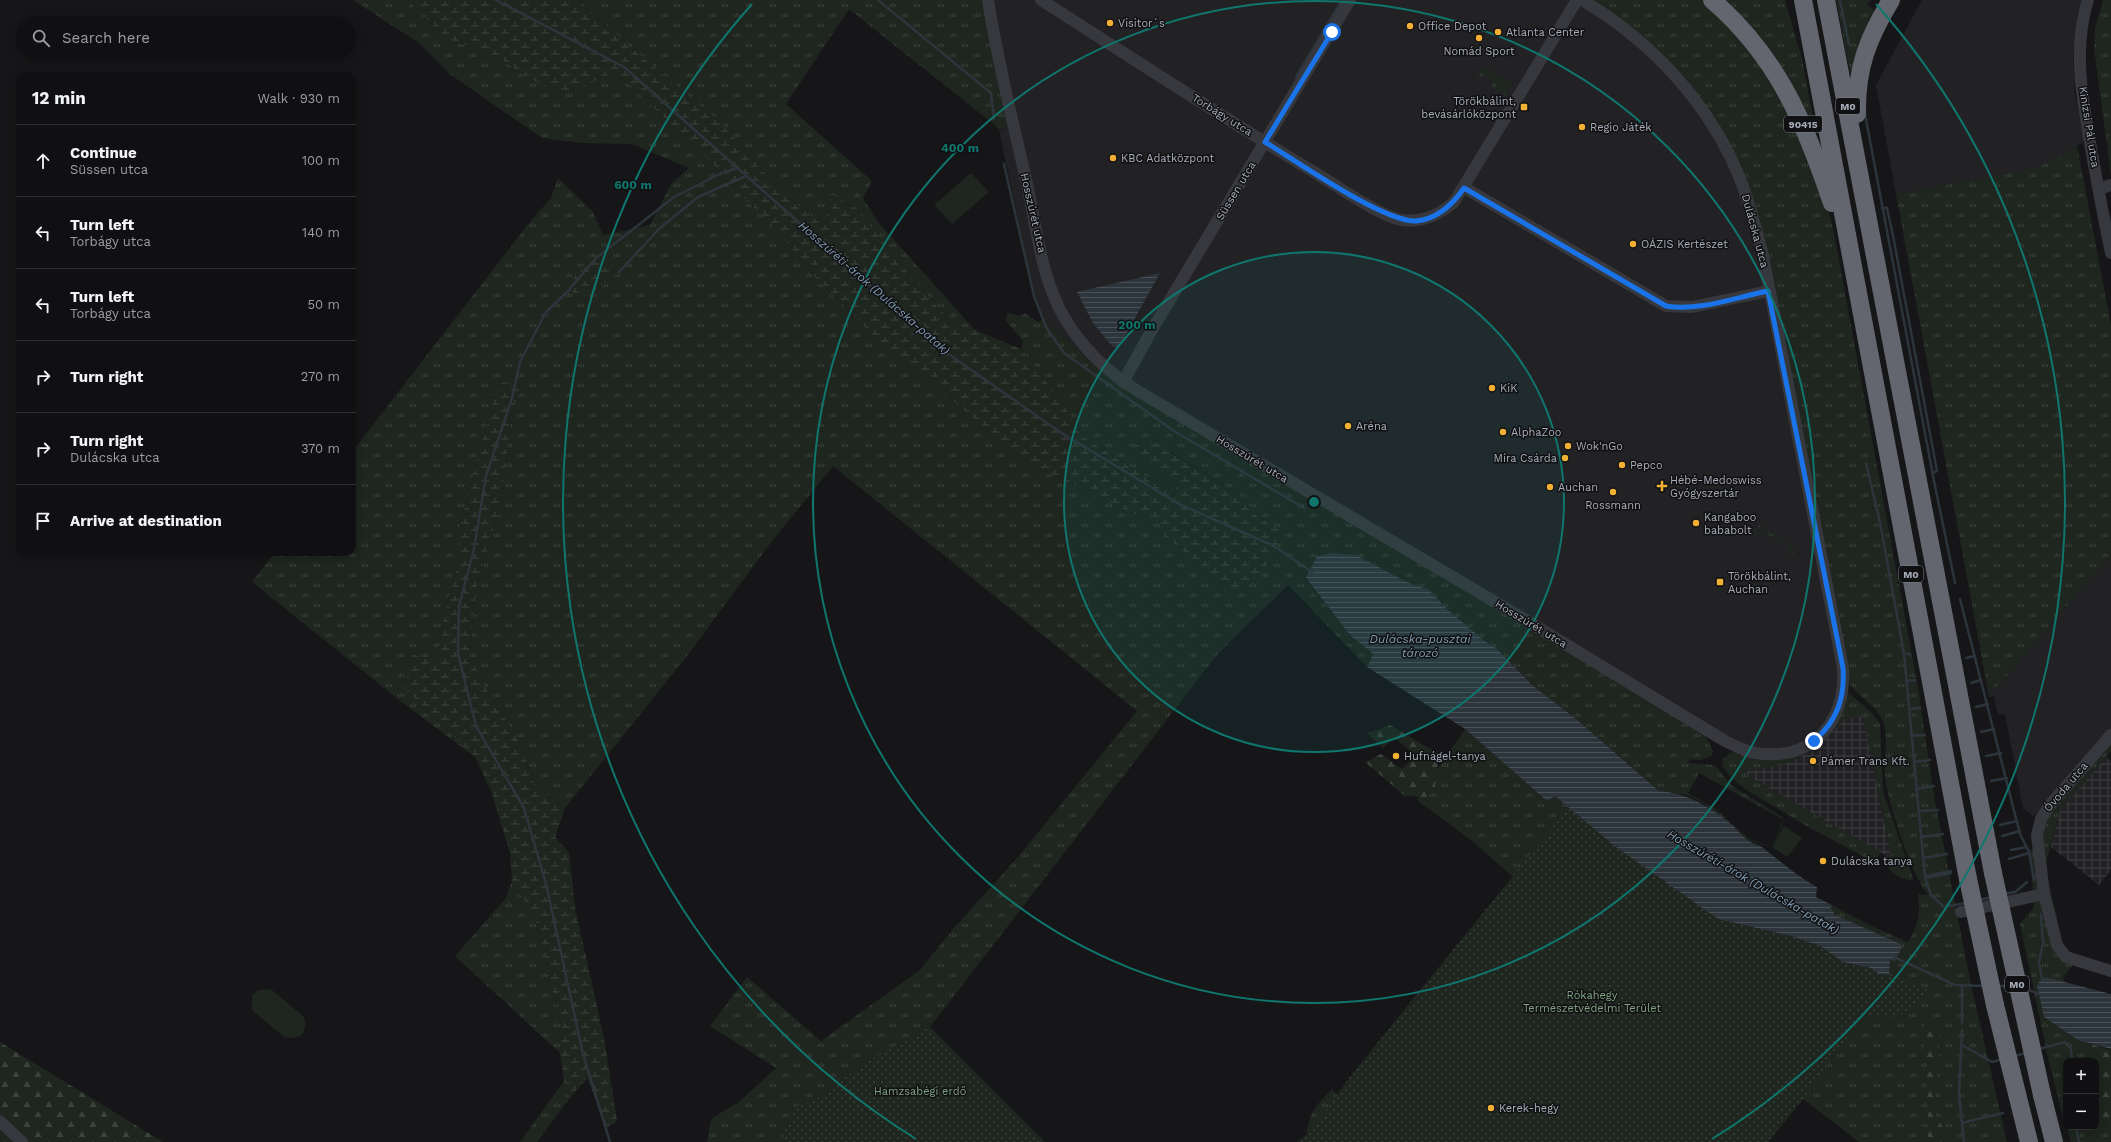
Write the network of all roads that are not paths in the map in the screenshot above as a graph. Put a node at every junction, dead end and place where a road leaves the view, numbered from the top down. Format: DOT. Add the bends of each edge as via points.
graph roads {
  1 [pos="988,0"];
  2 [pos="1041,0"];
  3 [pos="1350,0"];
  4 [pos="1577,0"];
  5 [pos="1582,0"];
  6 [pos="1712,0"];
  7 [pos="1803,0"];
  8 [pos="1826,0"];
  9 [pos="1891,0"];
  10 [pos="2088,0"];
  11 [pos="1265,142"];
  12 [pos="2111,185"];
  13 [pos="1464,188"];
  14 [pos="2099,189"];
  15 [pos="1868,213"];
  16 [pos="2111,253"];
  17 [pos="1854,270"];
  18 [pos="1768,291"];
  19 [pos="1124,382"];
  20 [pos="2111,735"];
  21 [pos="1738,747"];
  22 [pos="2044,894"];
  23 [pos="1961,912"];
  24 [pos="2111,971"];
  25 [pos="2014,1101"];
  26 [pos="0,1121"];
  27 [pos="22,1142"];
  28 [pos="2017,1142"];
  29 [pos="2029,1142"];
  30 [pos="2054,1142"];
  1 -- 19 [label="street, Hosszúrét utca" via="1045,268 1055,298 1063,316 1083,344 1098,361"];
  2 -- 11 [label="street, Torbágy utca"];
  3 -- 11 [label="street, Süssen utca"];
  4 -- 13 [label="street, Torbágy utca"];
  5 -- 18 [label="street, Dulácska utca" via="1619,24 1648,48 1688,92 1713,128 1742,183 1762,251"];
  6 -- 17 [label="highway, 90415" via="1756,45 1793,101 1814,150"];
  7 -- 17 [label="highway, M0"];
  8 -- 15 [label="highway, M0"];
  9 -- 15 [label="highway" via="1869,40 1859,74 1858,123"];
  10 -- 14 [label="street, Kinizsi Pál utca" via="2080,34 2079,59 2085,113"];
  11 -- 13 [label="street, Torbágy utca" via="1366,203 1400,220 1416,221 1429,218 1454,202"];
  11 -- 19 [label="street, Süssen utca" via="1149,335"];
  12 -- 14 [label="street"];
  13 -- 18 [label="street" via="1666,306 1692,307"];
  14 -- 16 [label="street, Kinizsi Pál utca"];
  15 -- 30 [label="highway, M0, bridge" via="1994,873"];
  17 -- 25 [label="highway, M0, bridge" via="1994,1005 1997,1041"];
  18 -- 21 [label="street, Dulácska utca" via="1839,640 1843,688 1834,719 1823,734 1807,746 1787,753 1765,754"];
  19 -- 21 [label="street, Hosszúrét utca" via="1524,619 1708,732"];
  20 -- 22 [label="street, Óvoda utca" via="2050,805 2041,819 2037,844"];
  22 -- 23 [label="street"];
  22 -- 24 [label="street, Óvoda utca" via="2061,952 2074,960"];
  25 -- 28 [label="highway"];
  25 -- 29 [label="highway"];
  26 -- 27 [label="street"];
}
